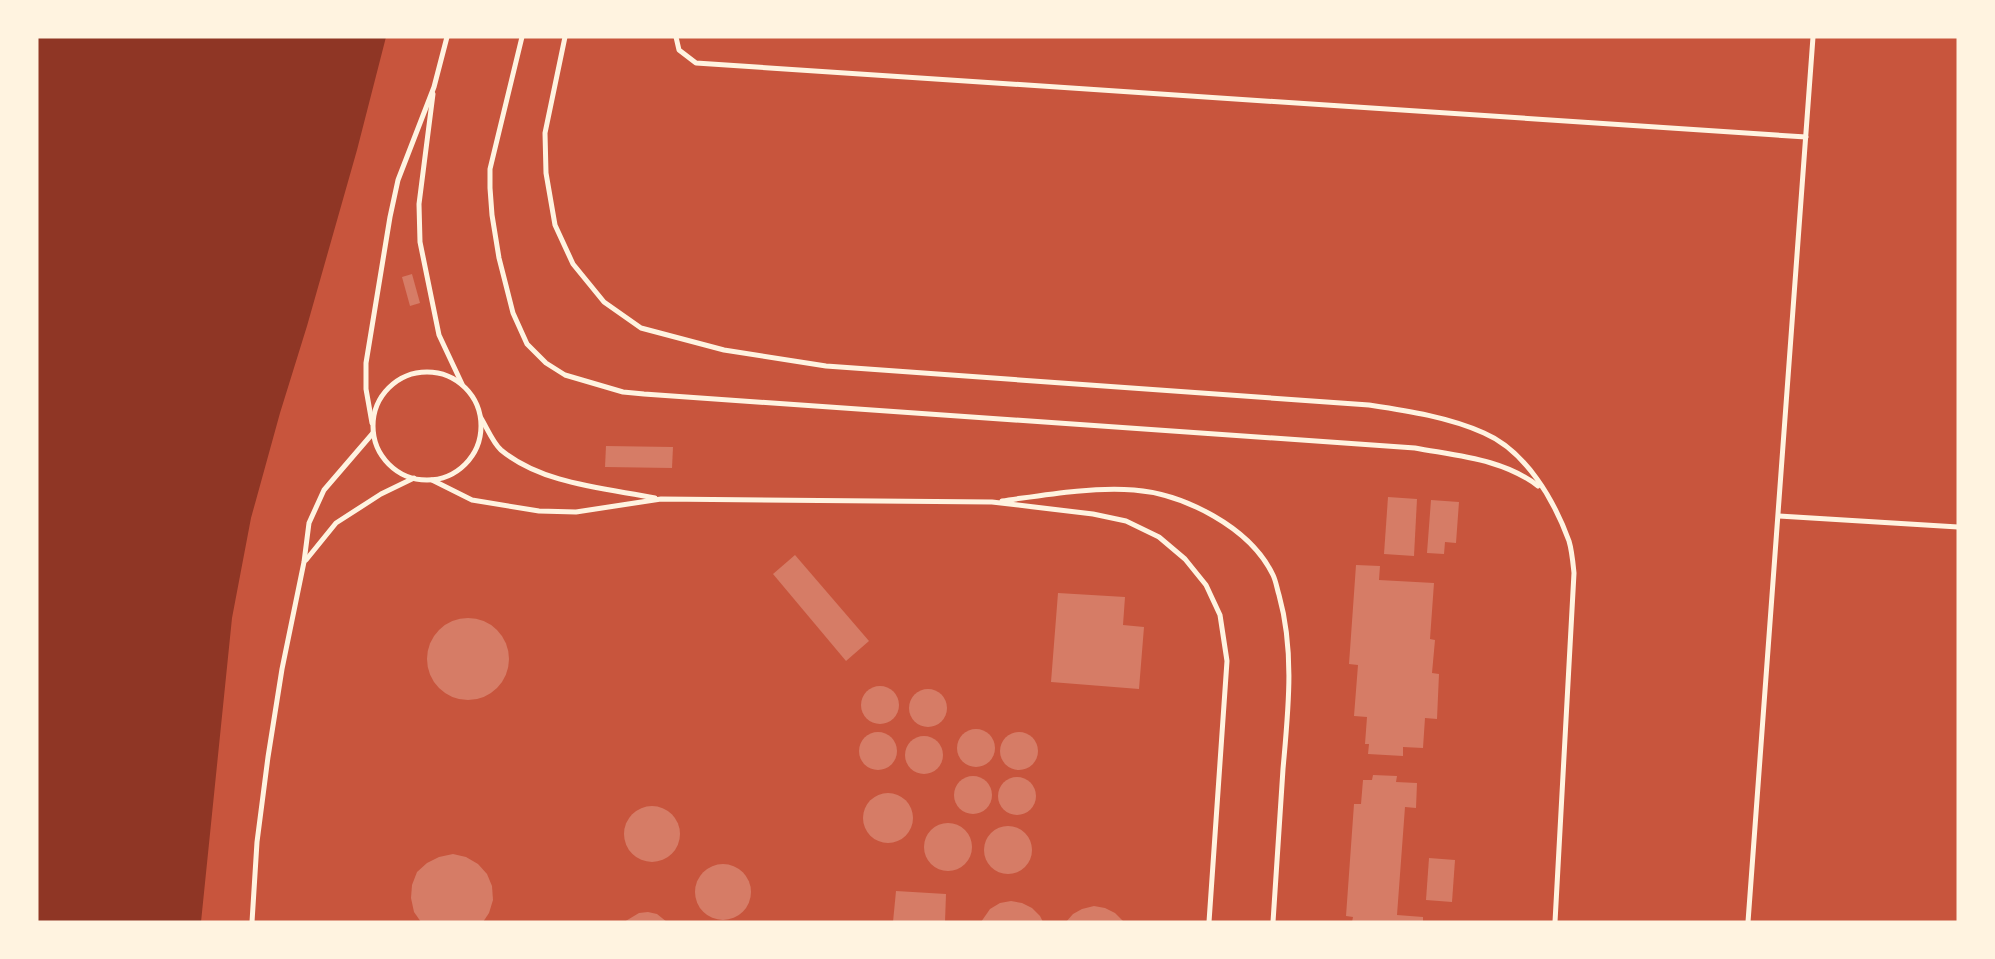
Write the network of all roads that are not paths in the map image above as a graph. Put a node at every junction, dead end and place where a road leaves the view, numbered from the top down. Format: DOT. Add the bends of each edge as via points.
graph roads {
  1 [pos="447,37"];
  2 [pos="522,37"];
  3 [pos="565,37"];
  4 [pos="676,37"];
  5 [pos="1813,37"];
  6 [pos="434,87"];
  7 [pos="1806,137"];
  8 [pos="463,386"];
  9 [pos="480,416"];
  10 [pos="372,424"];
  11 [pos="373,433"];
  12 [pos="414,478"];
  13 [pos="432,480"];
  14 [pos="1544,491"];
  15 [pos="661,499"];
  16 [pos="992,502"];
  17 [pos="1779,516"];
  18 [pos="1958,527"];
  19 [pos="304,562"];
  20 [pos="252,922"];
  21 [pos="1209,922"];
  22 [pos="1273,922"];
  23 [pos="1555,922"];
  24 [pos="1748,922"];
  1 -- 6 [label="lane"];
  2 -- 14 [label="lane" via="490,169 492,215 513,313 527,344 565,375 644,394 1415,448 1497,464"];
  3 -- 14 [label="lane" via="545,134 545,173 555,225 573,264 604,302 641,328 724,350 826,366 1414,412 1486,433 1511,449"];
  4 -- 7 [label="lane" via="679,50 696,62"];
  5 -- 7 [label="lane"];
  6 -- 8 [label="lane" via="419,204 420,242 439,335"];
  6 -- 10 [label="lane" via="398,180 390,217 366,363"];
  7 -- 17 [label="lane"];
  8 -- 9 [label="lane"];
  8 -- 10 [label="lane" via="431,372 398,380 376,407"];
  9 -- 13 [label="lane" via="479,438 470,458 460,469"];
  9 -- 15 [label="lane" via="499,449 530,468 559,479"];
  10 -- 11 [label="lane"];
  11 -- 12 [label="lane" via="387,462"];
  11 -- 19 [label="lane" via="324,490 309,523"];
  12 -- 13 [label="lane"];
  12 -- 19 [label="lane" via="336,523"];
  13 -- 15 [label="lane" via="472,500 539,511 576,512"];
  14 -- 23 [label="lane" via="1570,544 1574,573"];
  15 -- 16 [label="lane"];
  16 -- 21 [label="lane" via="1126,521 1159,537 1206,585 1220,615 1227,661"];
  16 -- 22 [label="lane" via="1094,490 1163,496 1197,507 1226,524 1255,549 1273,575 1283,610 1289,689"];
  17 -- 18 [label="lane"];
  17 -- 24 [label="lane"];
  19 -- 20 [label="lane" via="268,757"];
}
